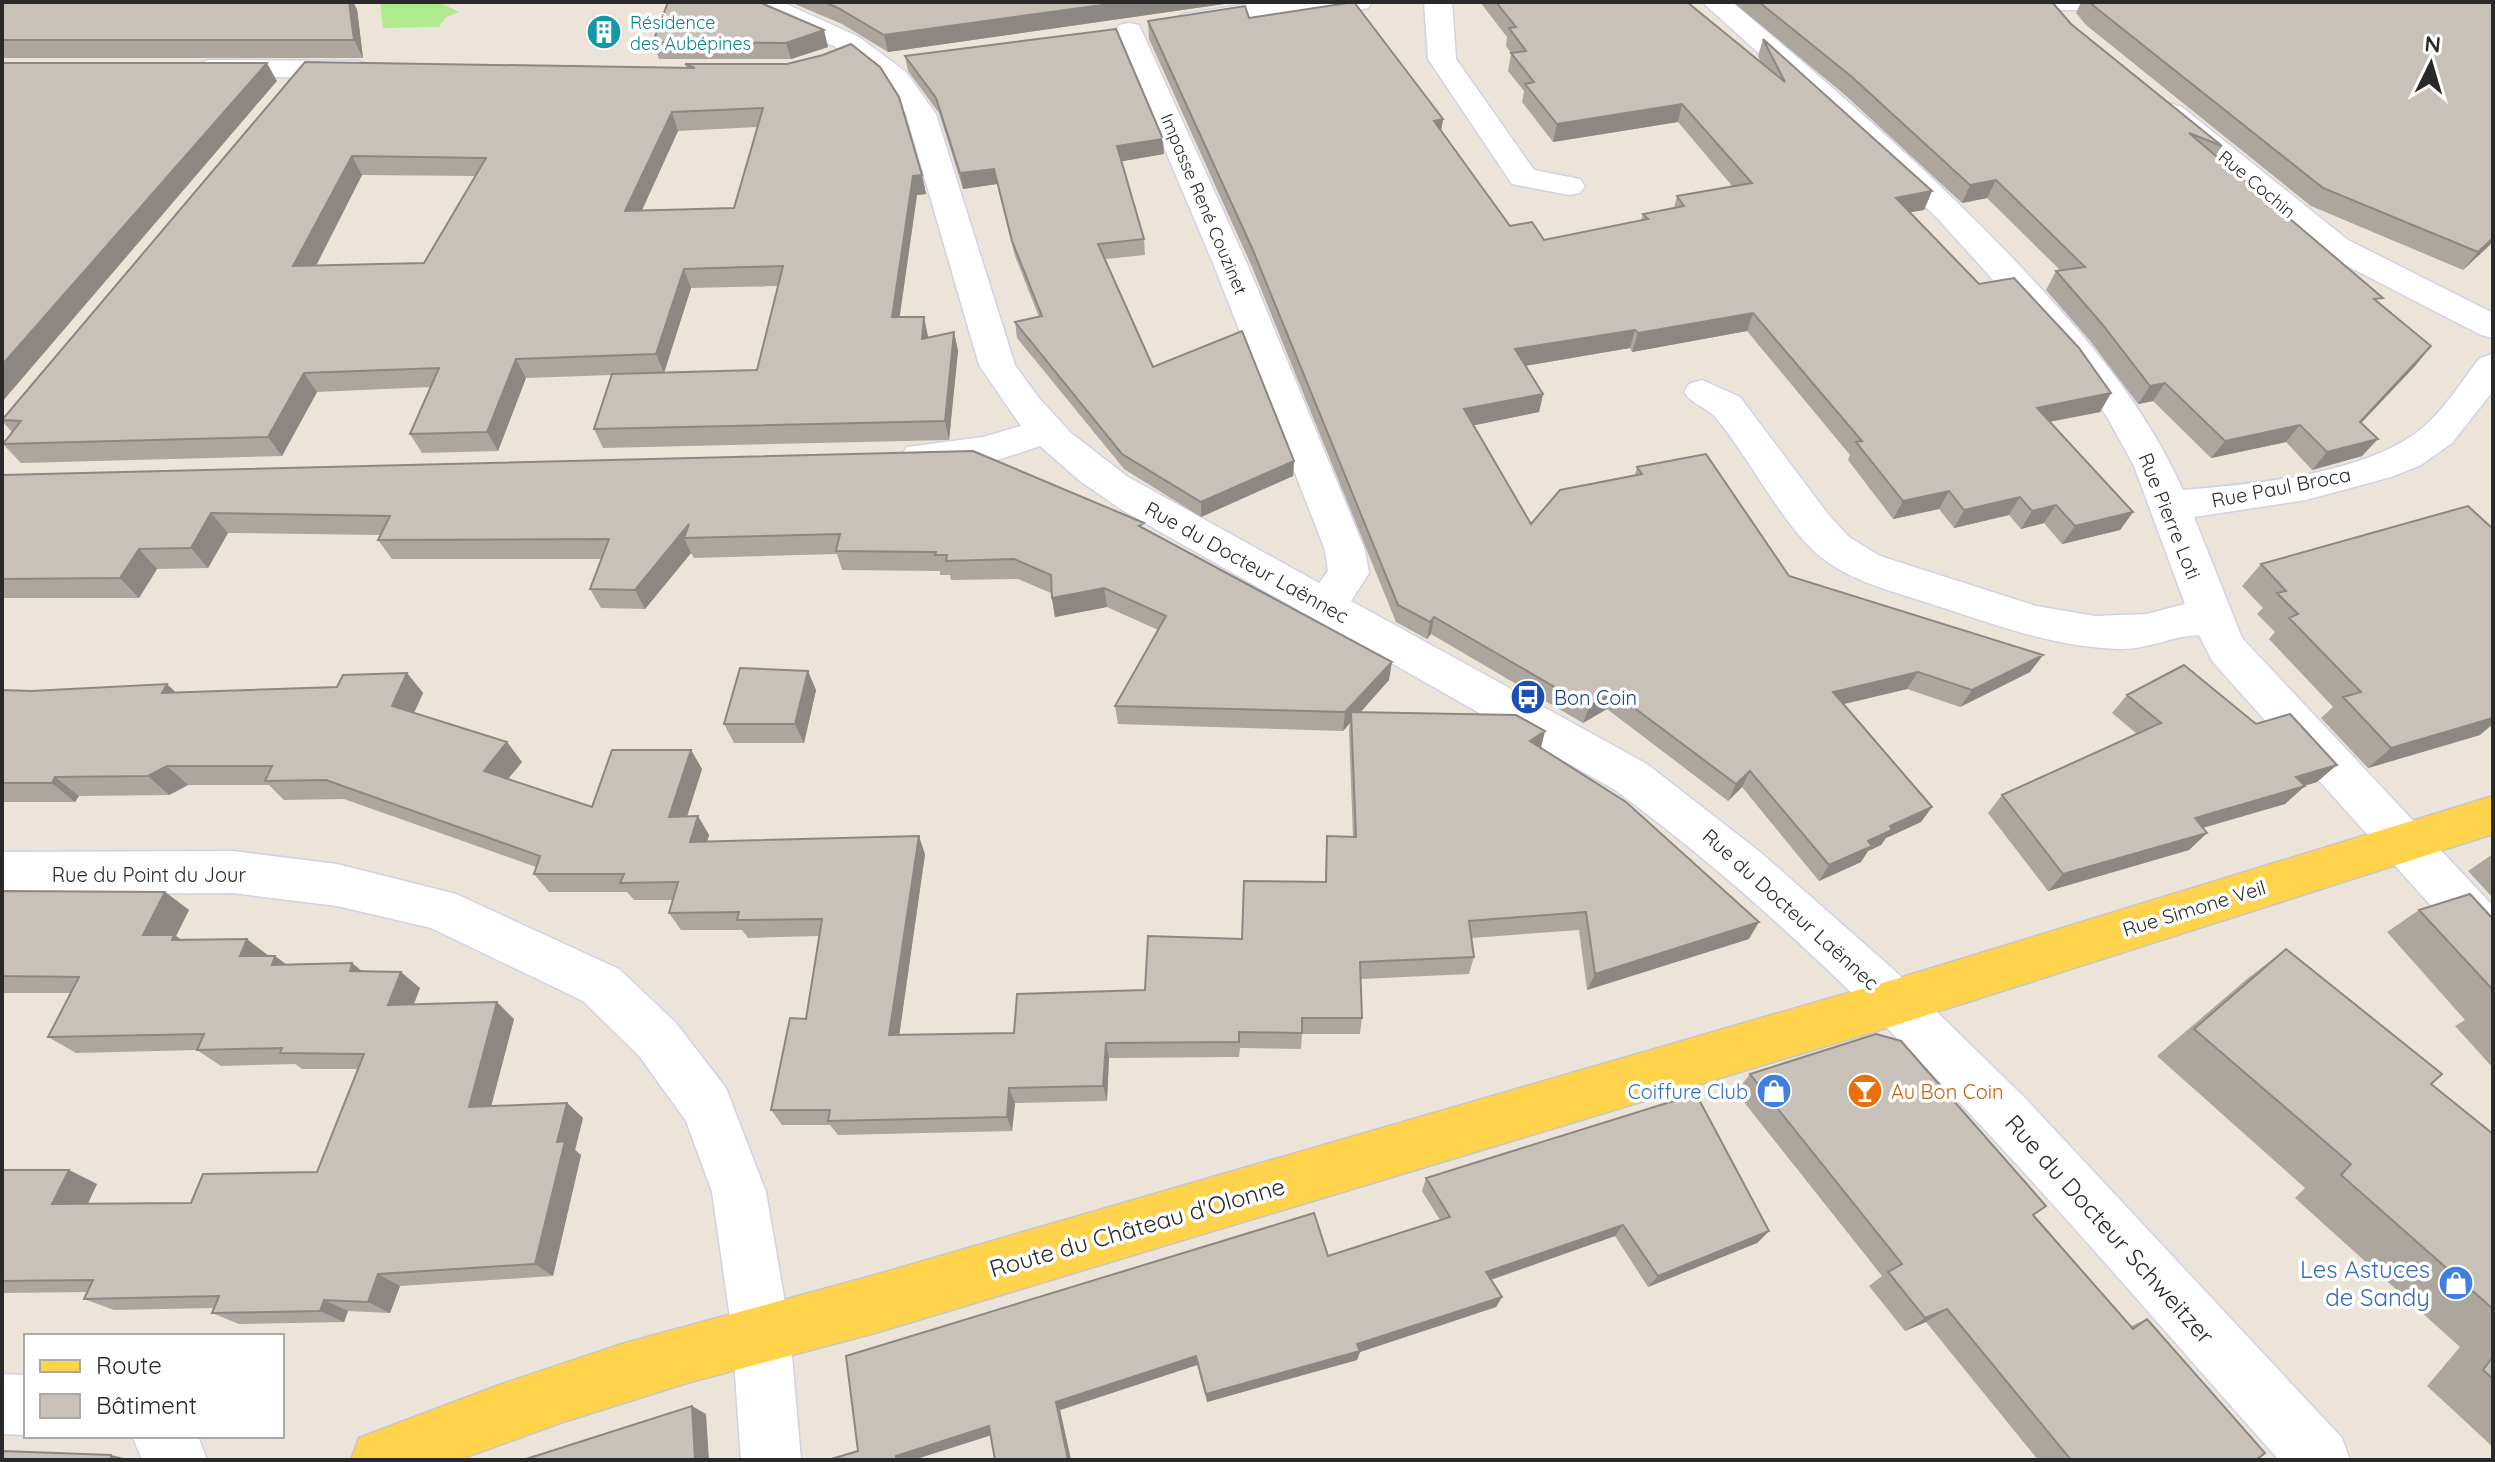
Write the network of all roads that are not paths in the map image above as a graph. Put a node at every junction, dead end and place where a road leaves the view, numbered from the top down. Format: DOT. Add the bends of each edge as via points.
graph roads {
  1 [pos="758,2"];
  2 [pos="1358,2"];
  3 [pos="1438,2"];
  4 [pos="1716,2"];
  5 [pos="2025,2"];
  6 [pos="2220,2"];
  7 [pos="2048,3"];
  8 [pos="1288,4"];
  9 [pos="2074,33"];
  10 [pos="178,69"];
  11 [pos="306,70"];
  12 [pos="384,70"];
  13 [pos="2145,91"];
  14 [pos="275,106"];
  15 [pos="1569,186"];
  16 [pos="2493,327"];
  17 [pos="2493,366"];
  18 [pos="1702,392"];
  19 [pos="1044,431"];
  20 [pos="891,457"];
  21 [pos="2170,505"];
  22 [pos="1325,605"];
  23 [pos="2211,619"];
  24 [pos="2493,815"];
  25 [pos="2402,843"];
  26 [pos="2,873"];
  27 [pos="2493,940"];
  28 [pos="1896,1002"];
  29 [pos="761,1332"];
  30 [pos="2,1404"];
  31 [pos="24,1405"];
  32 [pos="165,1438"];
  33 [pos="177,1460"];
  34 [pos="381,1460"];
  35 [pos="771,1460"];
  36 [pos="2320,1460"];
  1 -- 19 [label="street, Rue du Docteur Laënnec" via="830,32 899,81 921,114 997,365"];
  2 -- 8 [label="street"];
  3 -- 15 [label="street" via="1442,59 1523,177"];
  4 -- 21 [label="street, Rue Pierre Loti" via="1860,126 1988,250 2070,340 2115,400"];
  5 -- 7 [label="street"];
  6 -- 7 [label="street"];
  7 -- 9 [label="street"];
  8 -- 22 [label="street, Impasse René Couzinet" via="1116,32 1232,268 1345,550 1349,573"];
  10 -- 11 [label="street"];
  11 -- 12 [label="street"];
  11 -- 14 [label="street"];
  13 -- 16 [label="street, Rue Cochin" via="2336,247"];
  17 -- 21 [label="street, Rue Paul Broca" via="2433,440 2414,453 2319,483"];
  18 -- 23 [label="street" via="1727,406 1835,547 1866,567 2036,622 2095,632 2126,633 2178,620"];
  19 -- 20 [label="street" via="969,455"];
  19 -- 22 [label="street, Rue du Docteur Laënnec" via="1093,473"];
  21 -- 23 [label="street, Rue Pierre Loti"];
  22 -- 28 [label="street, Rue du Docteur Laënnec" via="1652,792 1713,839"];
  23 -- 25 [label="street, Rue Pierre Loti" via="2244,671"];
  24 -- 25 [label="main road, Rue Simone Veil"];
  25 -- 27 [label="street, Rue Pierre Loti"];
  25 -- 28 [label="main road, Rue Simone Veil"];
  26 -- 29 [label="street, Rue du Point du Jour" via="233,872 337,885 439,909 601,985 658,1040 707,1106 739,1192"];
  28 -- 29 [label="main road, Route du Château d'Olonne" via="875,1304"];
  28 -- 36 [label="street, Rue du Docteur Schweitzer"];
  29 -- 34 [label="main road, Route du Château d'Olonne" via="476,1420"];
  29 -- 35 [label="street, Rue du Point du Jour"];
  30 -- 31 [label="street"];
  32 -- 33 [label="street"];
}
